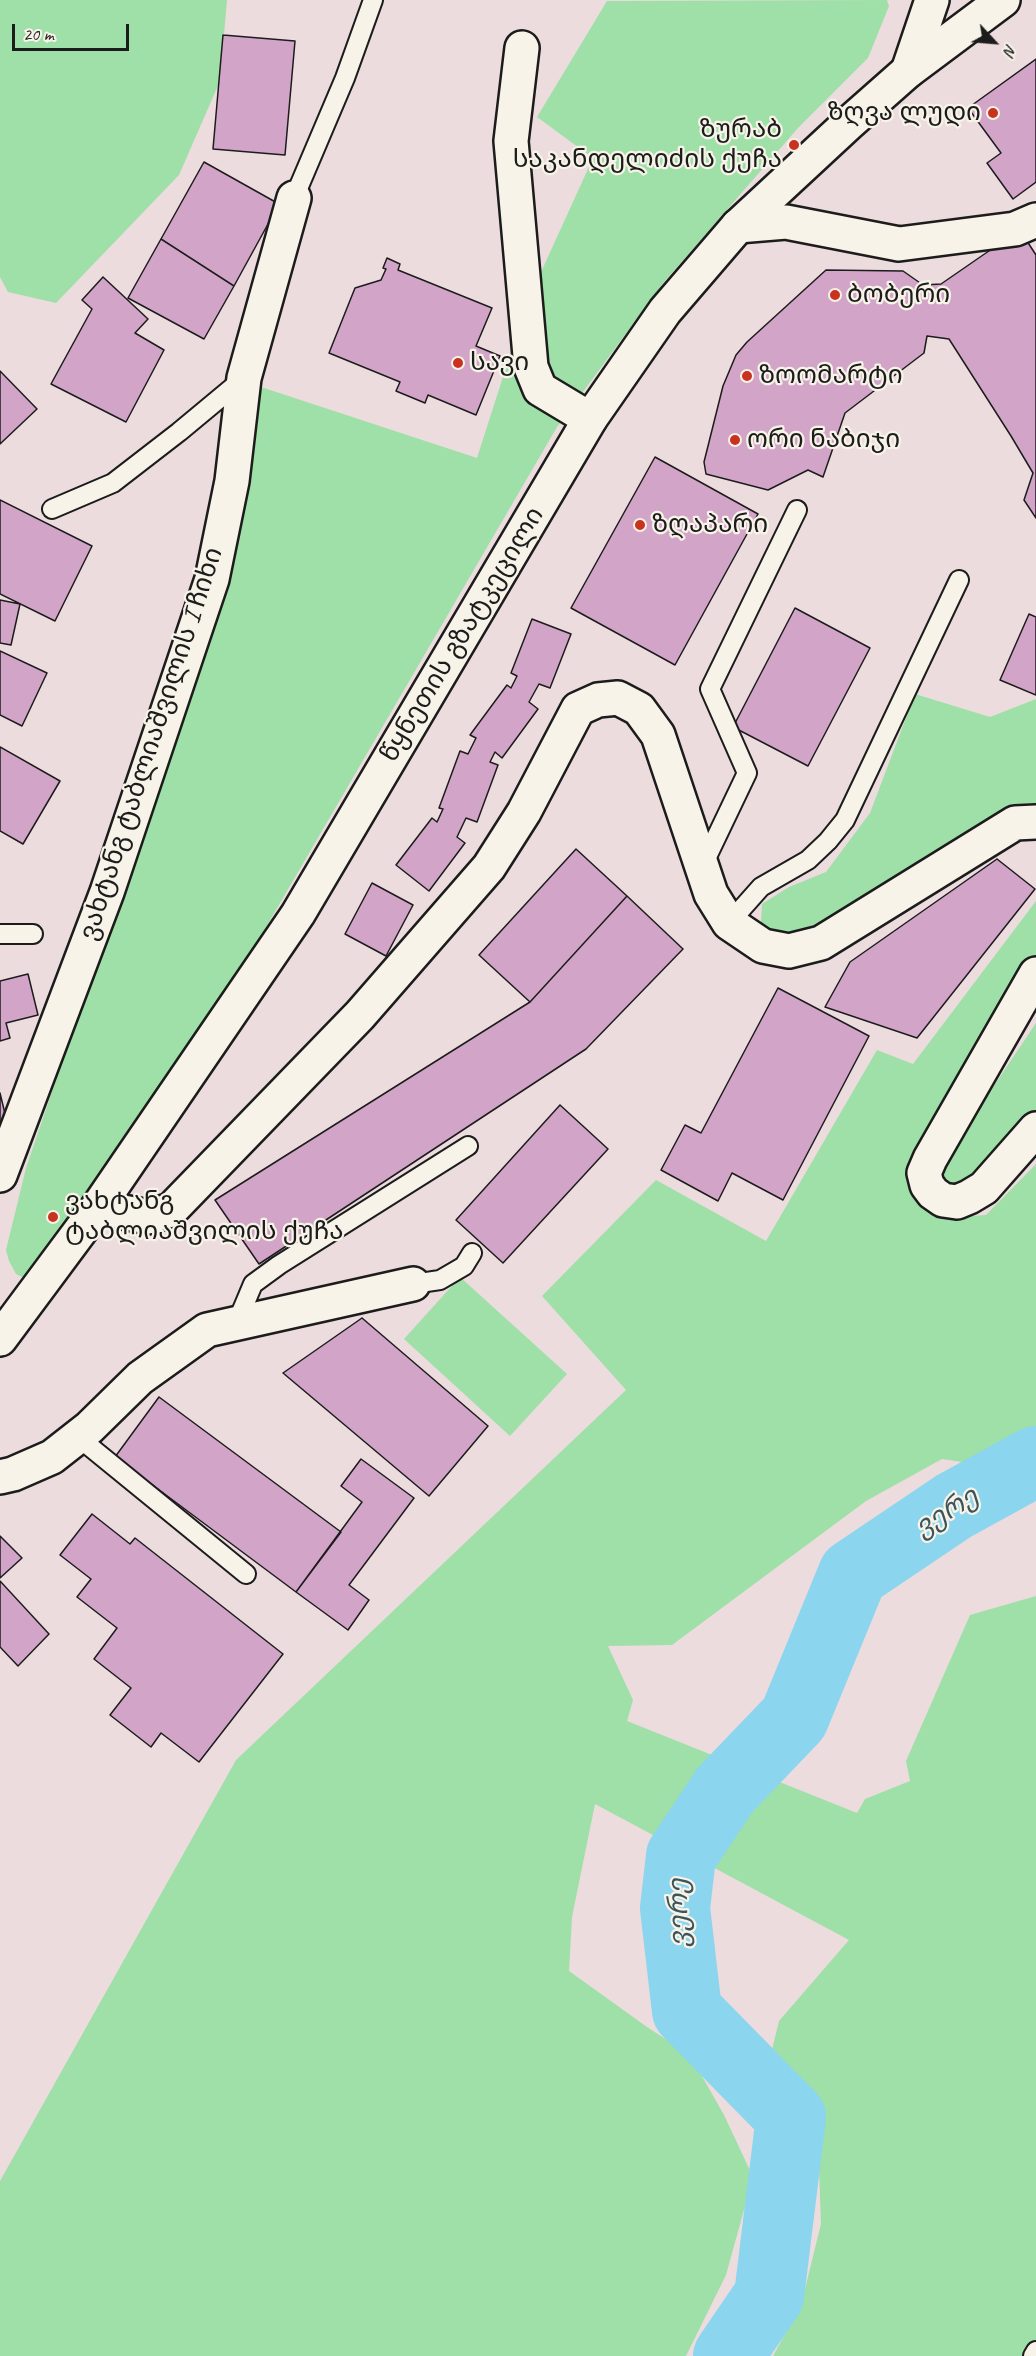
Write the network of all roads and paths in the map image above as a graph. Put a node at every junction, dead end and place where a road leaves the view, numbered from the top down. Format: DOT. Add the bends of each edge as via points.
graph roads {
  1 [pos="374,0"];
  2 [pos="932,0"];
  3 [pos="1003,0"];
  4 [pos="522,48"];
  5 [pos="908,71"];
  6 [pos="294,198"];
  7 [pos="1036,220"];
  8 [pos="738,226"];
  9 [pos="244,378"];
  10 [pos="590,419"];
  11 [pos="52,508"];
  12 [pos="797,510"];
  13 [pos="958,580"];
  14 [pos="1036,822"];
  15 [pos="703,865"];
  16 [pos="729,923"];
  17 [pos="0,934"];
  18 [pos="33,934"];
  19 [pos="1036,974"];
  20 [pos="1036,1129"];
  21 [pos="468,1146"];
  22 [pos="0,1175"];
  23 [pos="98,1207"];
  24 [pos="472,1253"];
  25 [pos="413,1284"];
  26 [pos="237,1322"];
  27 [pos="0,1339"];
  28 [pos="78,1437"];
  29 [pos="0,1477"];
  30 [pos="246,1574"];
  31 [pos="1036,2351"];
  32 [pos="1033,2356"];
  1 -- 6 [label="lane"];
  2 -- 5 [label="street"];
  3 -- 5 [label="street, წყნეთის გზატკეცილი"];
  4 -- 10 [label="street" via="511,141 531,366 540,389"];
  5 -- 8 [label="street, წყნეთის გზატკეცილი"];
  6 -- 9 [label="street, ვახტანგ ტაბლიაშვილის I ჩიხი"];
  7 -- 8 [label="street" via="1015,229 899,244 786,222"];
  8 -- 10 [label="street, წყნეთის გზატკეცილი" via="664,311"];
  9 -- 11 [label="lane" via="113,483"];
  9 -- 22 [label="street, ვახტანგ ტაბლიაშვილის I ჩიხი" via="232,481 212,579 107,892"];
  10 -- 23 [label="street, წყნეთის გზატკეცილი" via="298,914"];
  12 -- 15 [label="lane" via="710,689 747,773"];
  13 -- 16 [label="lane" via="845,820 808,860 761,887"];
  14 -- 16 [label="street" via="1015,824 821,943 789,951 763,946"];
  15 -- 16 [label="street" via="711,894"];
  15 -- 23 [label="street" via="658,735 639,709 618,698 598,700 578,709 524,812 489,867 360,1015 171,1210 147,1217"];
  17 -- 18 [label="lane"];
  19 -- 20 [label="street" via="930,1158 924,1173 927,1185 943,1200 957,1202 969,1197 984,1188"];
  21 -- 26 [label="lane" via="253,1284"];
  23 -- 27 [label="street, წყნეთის გზატკეცილი"];
  24 -- 25 [label="lane" via="464,1266 440,1280"];
  25 -- 26 [label="street"];
  26 -- 28 [label="street" via="207,1330 176,1351 140,1378"];
  28 -- 29 [label="street" via="52,1457"];
  28 -- 30 [label="lane"];
  31 -- 32 [label="lane"];
}
